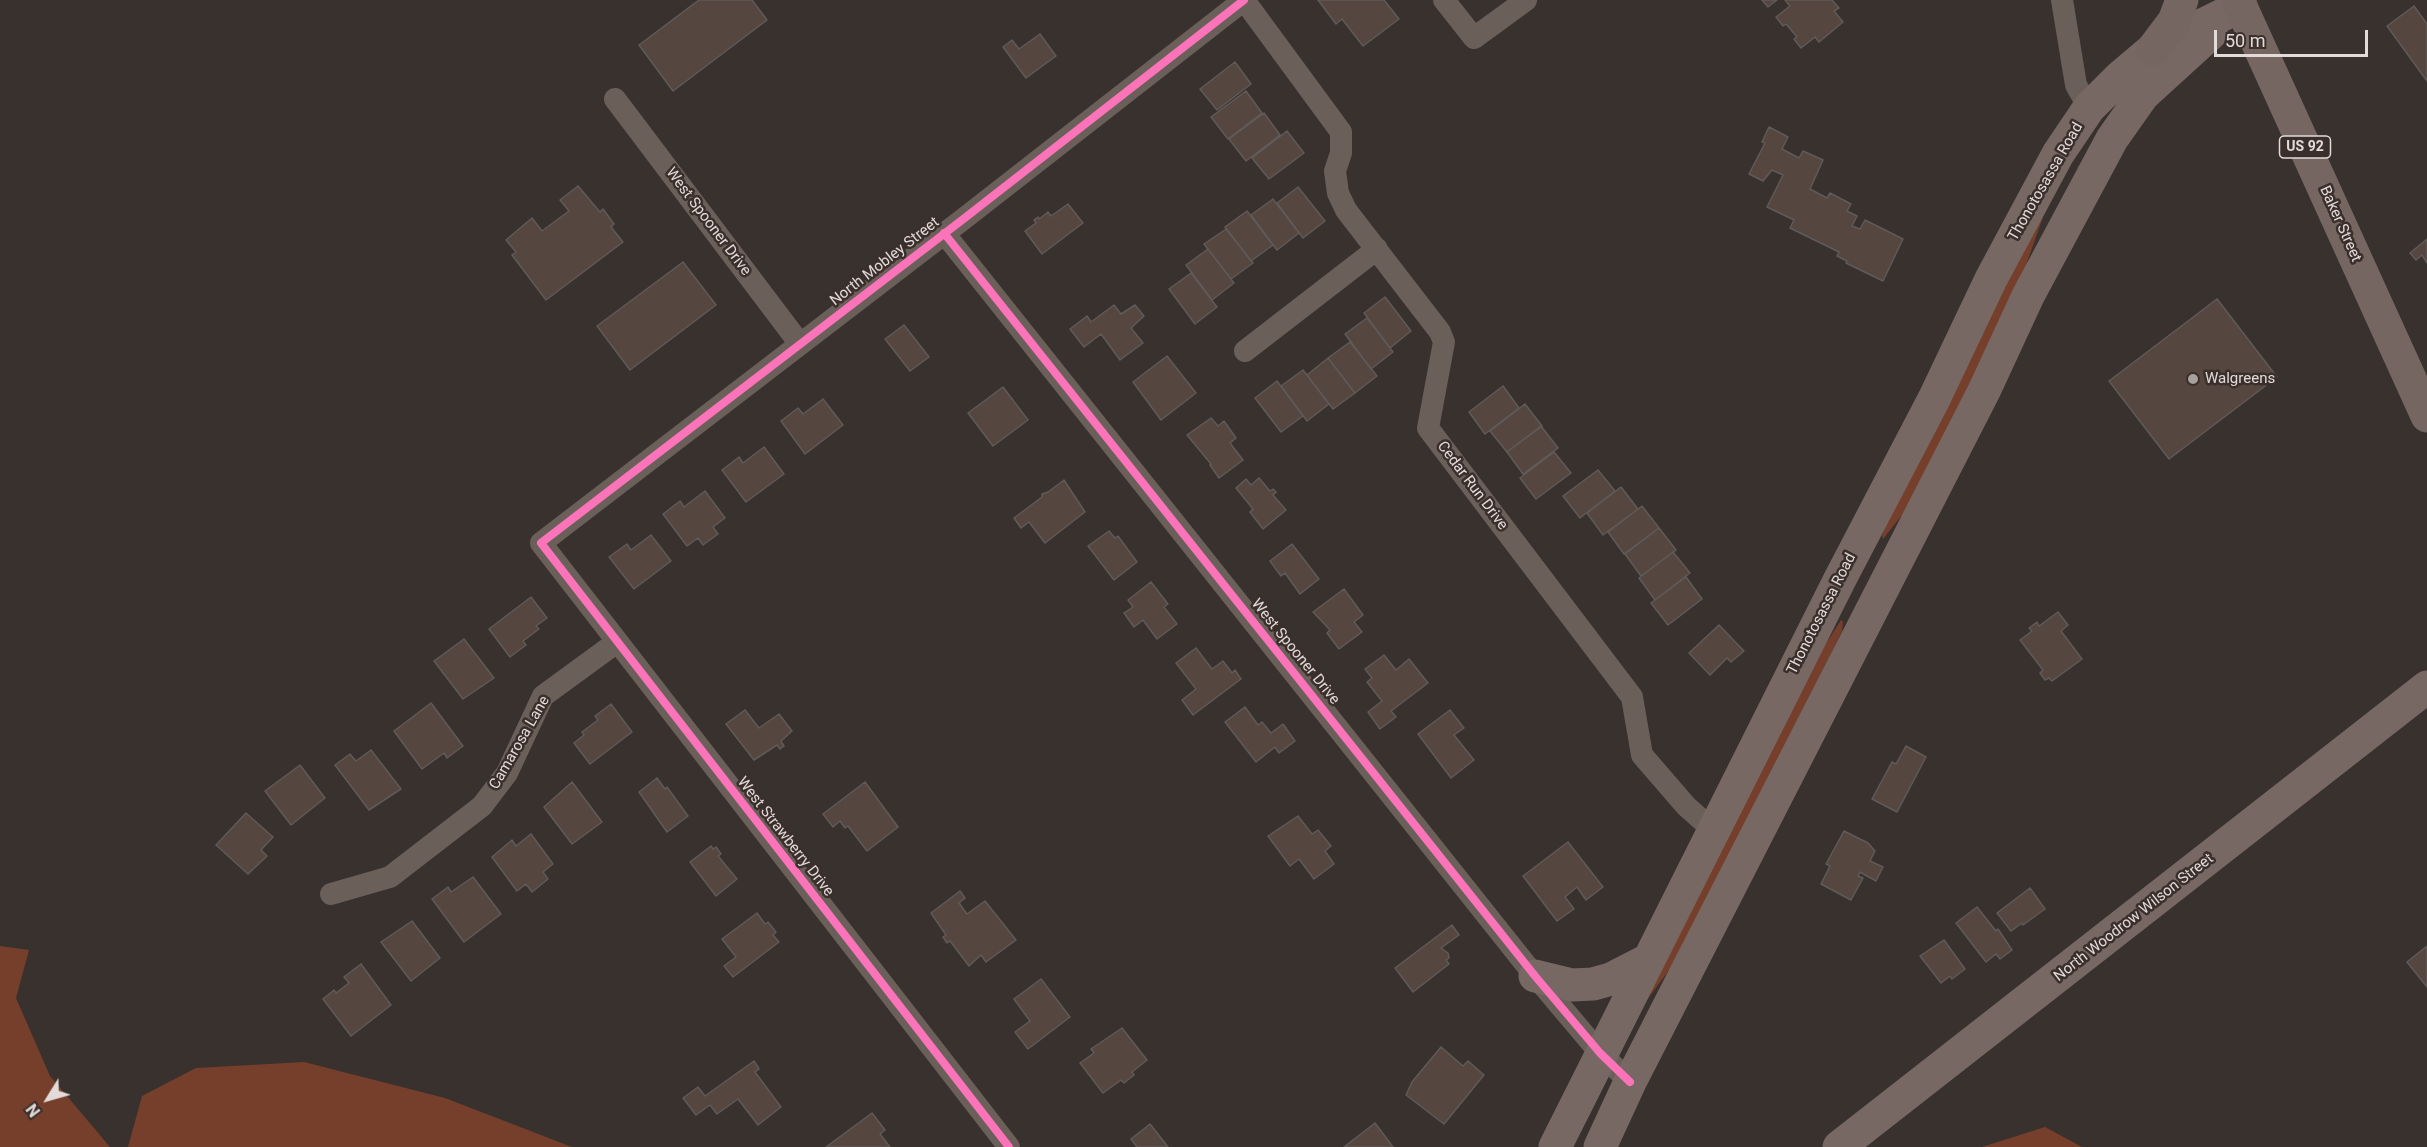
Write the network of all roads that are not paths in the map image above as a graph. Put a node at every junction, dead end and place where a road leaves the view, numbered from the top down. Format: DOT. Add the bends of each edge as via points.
graph roads {
  1 [pos="1244,0"];
  2 [pos="1444,0"];
  3 [pos="1526,0"];
  4 [pos="2062,0"];
  5 [pos="2182,0"];
  6 [pos="2242,2"];
  7 [pos="2153,50"];
  8 [pos="2143,94"];
  9 [pos="615,99"];
  10 [pos="2089,108"];
  11 [pos="2084,191"];
  12 [pos="944,233"];
  13 [pos="1377,249"];
  14 [pos="800,344"];
  15 [pos="1245,351"];
  16 [pos="2427,416"];
  17 [pos="541,543"];
  18 [pos="616,642"];
  19 [pos="2427,687"];
  20 [pos="1713,830"];
  21 [pos="331,894"];
  22 [pos="1648,960"];
  23 [pos="1535,976"];
  24 [pos="1600,1053"];
  25 [pos="1630,1082"];
  26 [pos="1009,1147"];
  27 [pos="1555,1147"];
  28 [pos="1600,1147"];
  29 [pos="1839,1147"];
  1 -- 12 [label="street, North Mobley Street"];
  1 -- 13 [label="street, Cedar Run Drive" via="1341,132 1341,153 1335,171 1338,193 1346,210"];
  2 -- 3 [label="street" via="1474,38"];
  4 -- 10 [label="street" via="2076,85"];
  5 -- 7 [label="main road" via="2174,21"];
  6 -- 7 [label="main road, Thonotosassa Road"];
  6 -- 8 [label="main road"];
  6 -- 16 [label="main road, Baker Street / US 92"];
  7 -- 10 [label="main road, Thonotosassa Road"];
  8 -- 10 [label="main road"];
  8 -- 11 [label="main road" via="2112,139"];
  9 -- 14 [label="street, West Spooner Drive"];
  10 -- 11 [label="main road" via="2092,126"];
  10 -- 20 [label="main road, Thonotosassa Road" via="2058,154 1991,279 1934,399"];
  11 -- 25 [label="main road"];
  12 -- 14 [label="street, North Mobley Street"];
  12 -- 23 [label="street, West Spooner Drive"];
  13 -- 15 [label="street"];
  13 -- 20 [label="street, Cedar Run Drive" via="1436,324 1444,342 1428,428 1632,697 1642,754 1686,806"];
  14 -- 17 [label="street, North Mobley Street"];
  17 -- 18 [label="street, West Strawberry Drive"];
  18 -- 21 [label="street, Camarosa Lane" via="543,696 507,773 482,806 390,877"];
  18 -- 26 [label="street, West Strawberry Drive"];
  19 -- 29 [label="main road, North Woodrow Wilson Street"];
  20 -- 22 [label="main road, Thonotosassa Road"];
  22 -- 23 [label="main road" via="1593,984 1572,985"];
  22 -- 24 [label="main road, Thonotosassa Road"];
  23 -- 24 [label="street, West Spooner Drive"];
  24 -- 25 [label="street, West Spooner Drive"];
  24 -- 27 [label="main road, Thonotosassa Road"];
  25 -- 28 [label="main road"];
}
